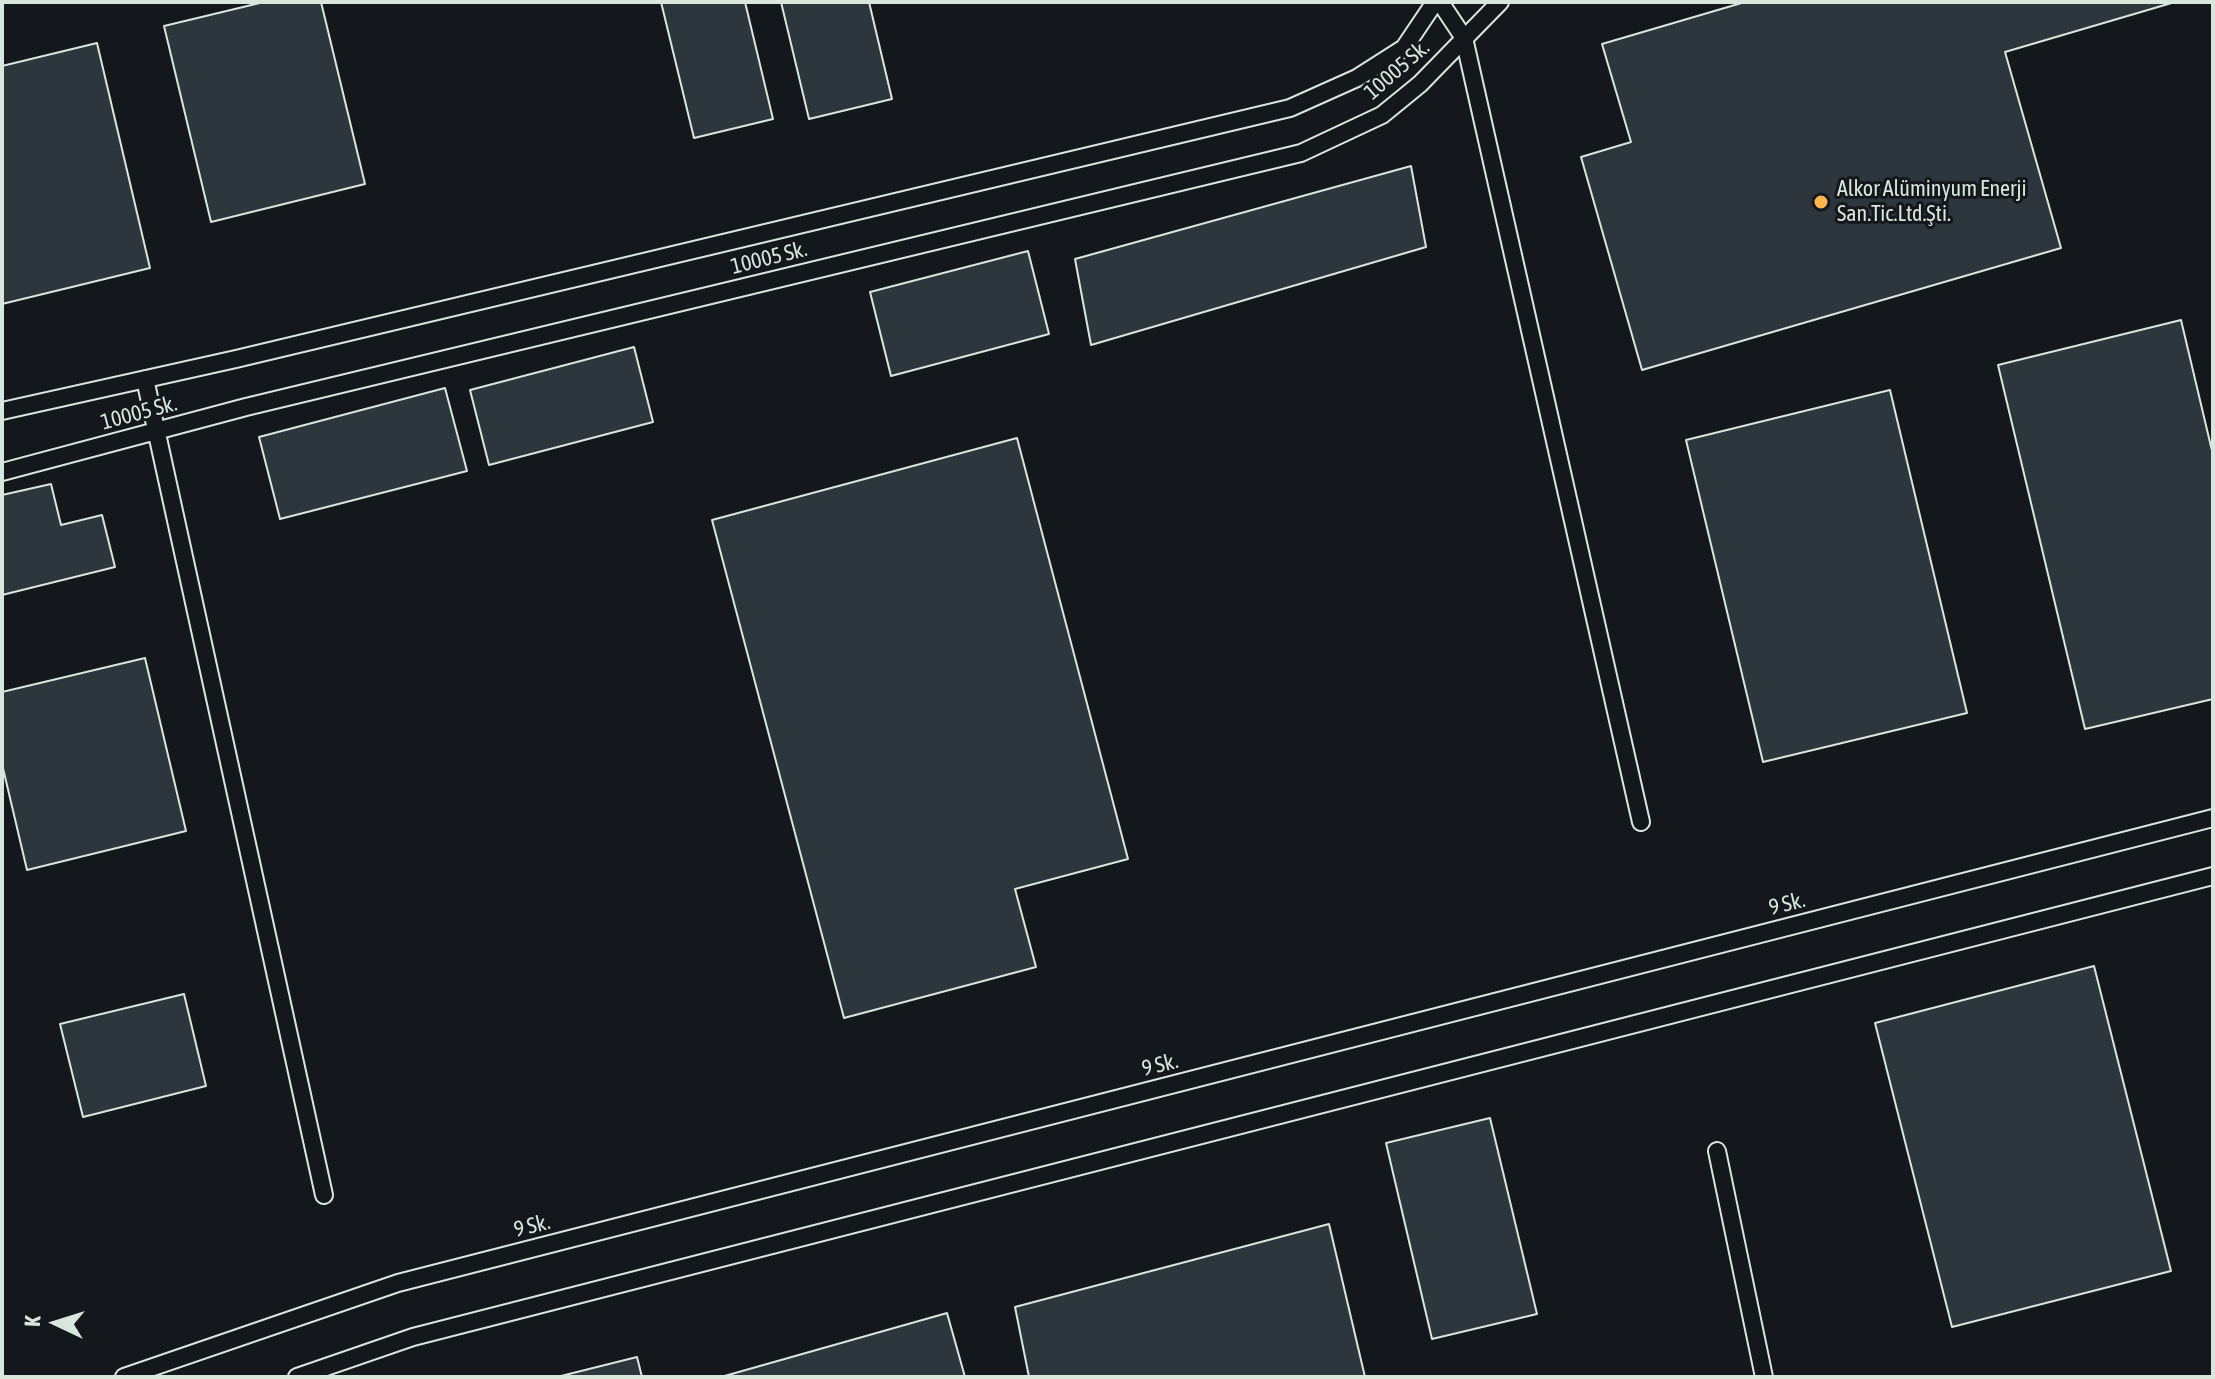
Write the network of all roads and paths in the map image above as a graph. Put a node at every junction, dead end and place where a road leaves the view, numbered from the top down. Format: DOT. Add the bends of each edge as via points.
graph roads {
  1 [pos="1438,2"];
  2 [pos="1500,2"];
  3 [pos="1464,38"];
  4 [pos="145,379"];
  5 [pos="2,411"];
  6 [pos="156,431"];
  7 [pos="2,472"];
  8 [pos="2213,818"];
  9 [pos="1641,822"];
  10 [pos="2213,876"];
  11 [pos="1717,1151"];
  12 [pos="324,1195"];
  13 [pos="124,1377"];
  14 [pos="297,1377"];
  15 [pos="1764,1377"];
  1 -- 3 [label="lane"];
  1 -- 4 [label="lane, 10005 Sk." via="1404,48 1357,78 1290,108"];
  2 -- 3 [label="lane, 10005 Sk."];
  3 -- 6 [label="lane, 10005 Sk." via="1382,115 1301,153"];
  3 -- 9 [label="lane"];
  4 -- 5 [label="lane, 10005 Sk."];
  4 -- 6 [label="lane"];
  6 -- 7 [label="lane, 10005 Sk."];
  6 -- 12 [label="lane"];
  8 -- 13 [label="lane, 9 Sk." via="398,1283"];
  10 -- 14 [label="lane" via="413,1337"];
  11 -- 15 [label="lane"];
}
